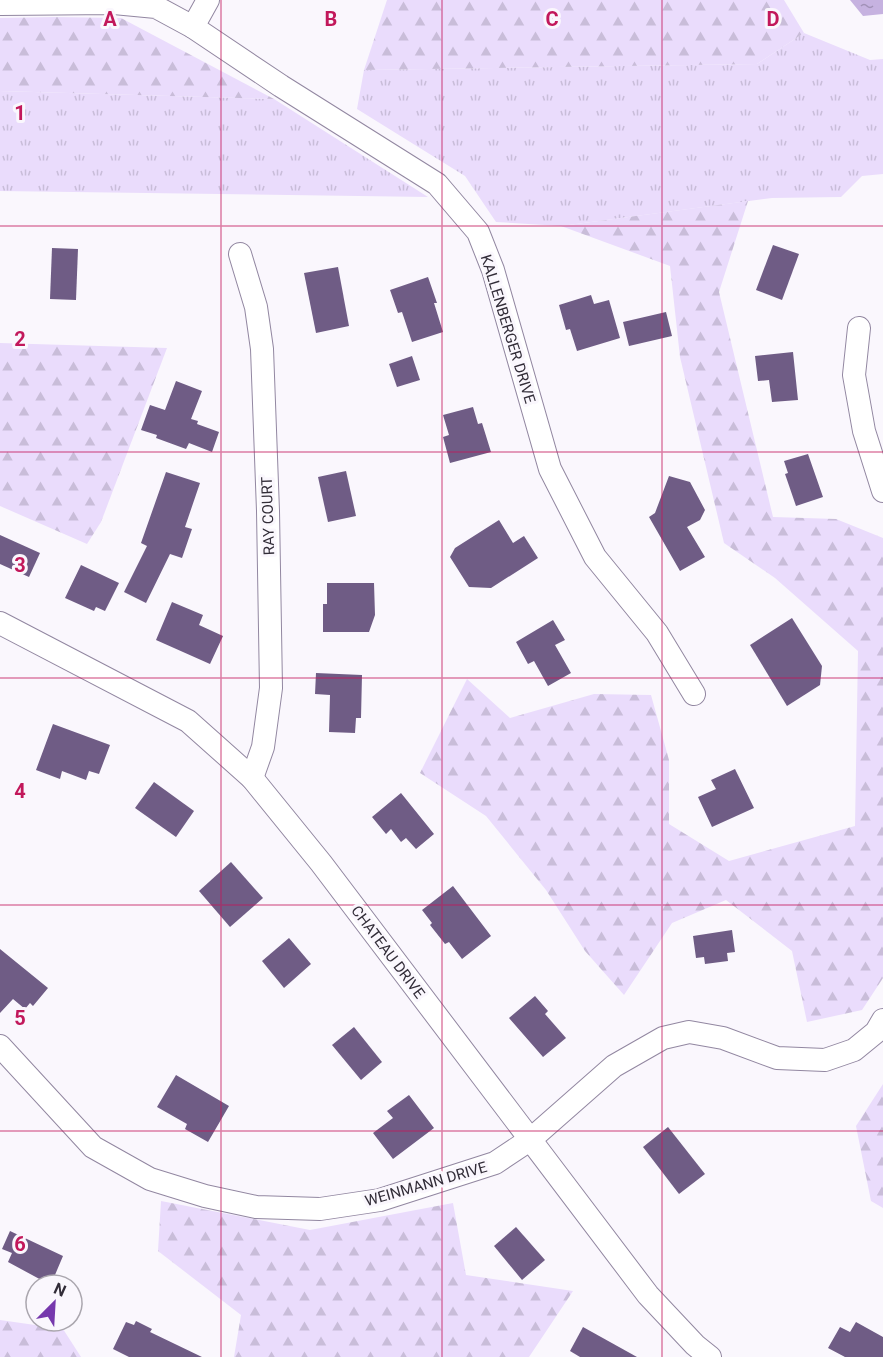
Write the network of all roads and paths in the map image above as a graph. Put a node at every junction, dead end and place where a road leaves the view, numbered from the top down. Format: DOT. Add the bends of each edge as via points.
graph roads {
  1 [pos="208,0"];
  2 [pos="0,4"];
  3 [pos="193,27"];
  4 [pos="240,254"];
  5 [pos="859,328"];
  6 [pos="883,491"];
  7 [pos="0,623"];
  8 [pos="694,694"];
  9 [pos="252,778"];
  10 [pos="883,1020"];
  11 [pos="0,1046"];
  12 [pos="531,1139"];
  13 [pos="697,1353"];
  1 -- 3 [label="street"];
  2 -- 3 [label="street, KALLENBERGER DRIVE" via="114,3 156,7"];
  3 -- 8 [label="street, KALLENBERGER DRIVE" via="437,184 478,232 493,270 550,469 595,557 657,633"];
  4 -- 9 [label="street, RAY COURT" via="256,307 262,349 269,523 271,688 263,747"];
  5 -- 6 [label="street" via="854,375 864,431"];
  7 -- 9 [label="street, CHATEAU DRIVE" via="188,721"];
  9 -- 12 [label="street, CHATEAU DRIVE"];
  10 -- 12 [label="street, WEINMANN DRIVE" via="876,1032 854,1050 825,1060 777,1058 723,1038 689,1032 663,1038 614,1066"];
  11 -- 12 [label="street, WEINMANN DRIVE" via="93,1147 150,1179 256,1207 320,1209 380,1200 495,1164"];
  12 -- 13 [label="street, CHATEAU DRIVE" via="648,1295"];
}
